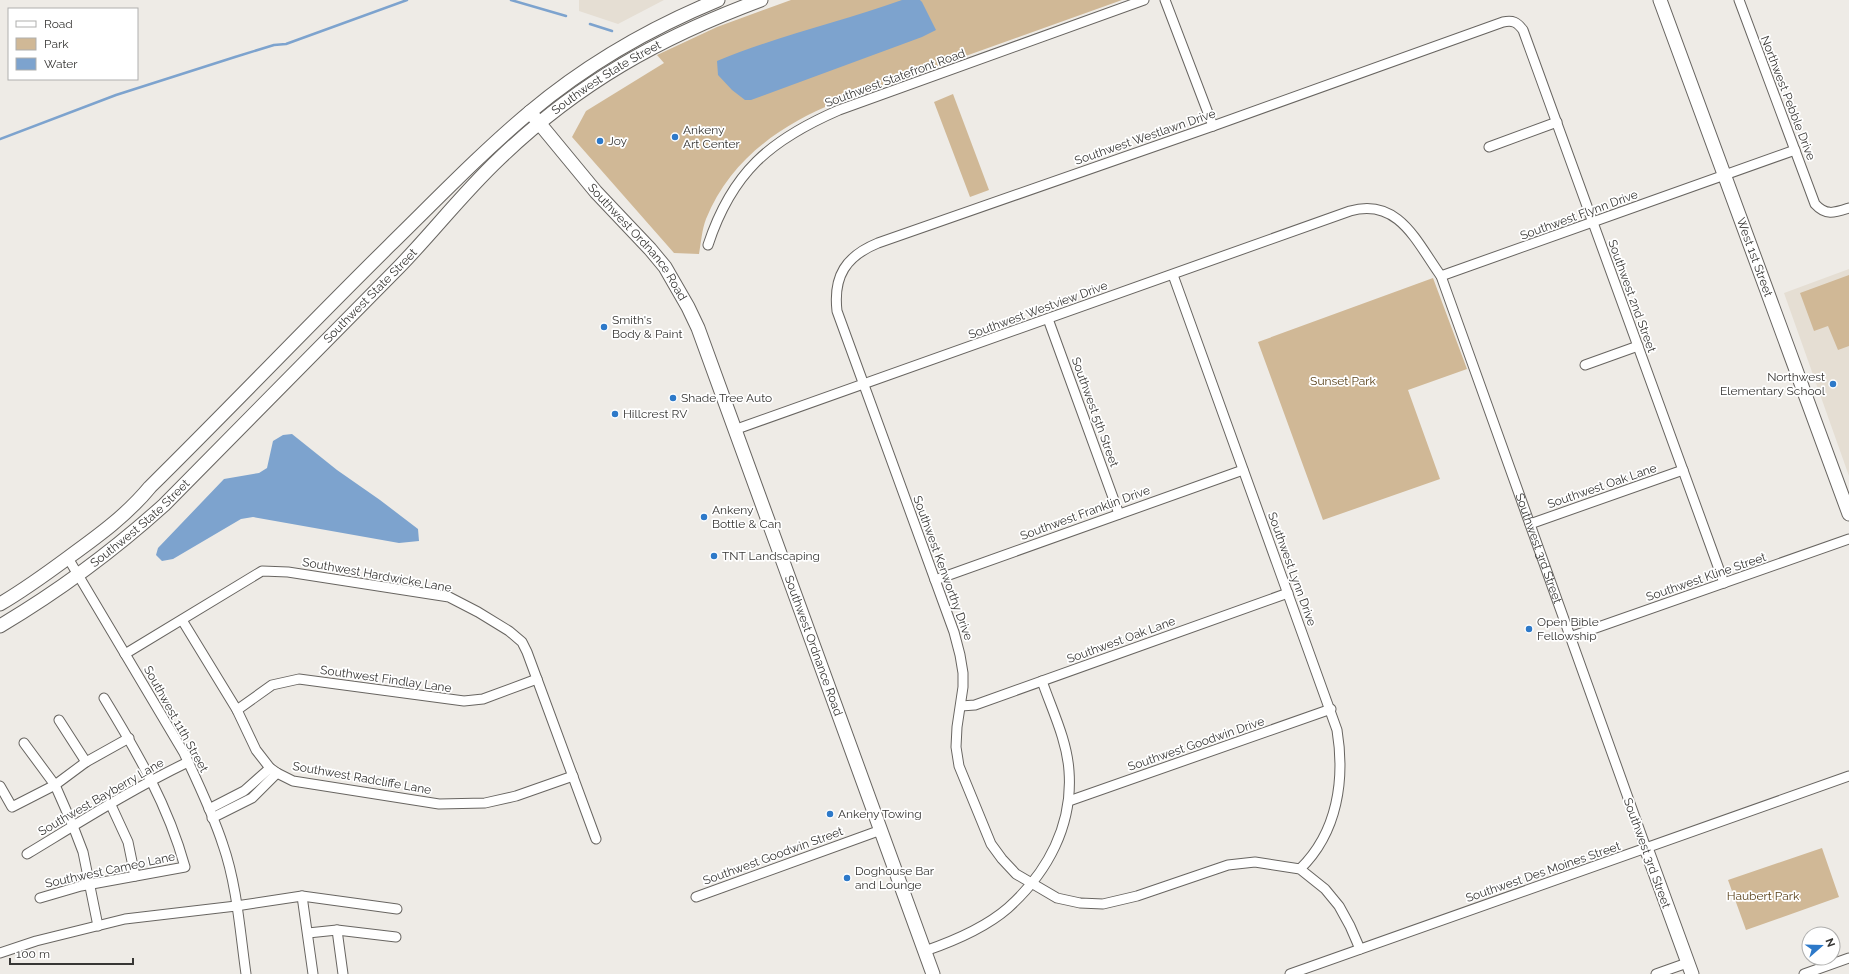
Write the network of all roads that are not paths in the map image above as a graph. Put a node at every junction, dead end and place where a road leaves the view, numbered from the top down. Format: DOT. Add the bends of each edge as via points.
graph roads {
  1 [pos="718,0"];
  2 [pos="761,0"];
  3 [pos="1144,0"];
  4 [pos="1165,0"];
  5 [pos="1660,0"];
  6 [pos="1738,0"];
  7 [pos="1513,21"];
  8 [pos="530,112"];
  9 [pos="1557,122"];
  10 [pos="539,123"];
  11 [pos="1212,126"];
  12 [pos="1489,147"];
  13 [pos="1795,150"];
  14 [pos="1725,175"];
  15 [pos="1849,208"];
  16 [pos="1401,221"];
  17 [pos="1593,223"];
  18 [pos="708,245"];
  19 [pos="1173,275"];
  20 [pos="1441,276"];
  21 [pos="1048,319"];
  22 [pos="840,322"];
  23 [pos="1638,346"];
  24 [pos="1585,365"];
  25 [pos="863,384"];
  26 [pos="734,430"];
  27 [pos="1243,470"];
  28 [pos="1683,470"];
  29 [pos="1119,514"];
  30 [pos="1849,514"];
  31 [pos="1530,524"];
  32 [pos="1849,539"];
  33 [pos="68,558"];
  34 [pos="78,576"];
  35 [pos="935,580"];
  36 [pos="1724,583"];
  37 [pos="1288,593"];
  38 [pos="0,604"];
  39 [pos="182,620"];
  40 [pos="0,626"];
  41 [pos="1570,637"];
  42 [pos="125,654"];
  43 [pos="537,679"];
  44 [pos="1042,681"];
  45 [pos="104,698"];
  46 [pos="961,706"];
  47 [pos="1331,709"];
  48 [pos="237,710"];
  49 [pos="59,720"];
  50 [pos="129,738"];
  51 [pos="24,743"];
  52 [pos="86,762"];
  53 [pos="188,762"];
  54 [pos="274,771"];
  55 [pos="573,776"];
  56 [pos="1849,776"];
  57 [pos="152,780"];
  58 [pos="55,785"];
  59 [pos="0,786"];
  60 [pos="1069,801"];
  61 [pos="110,803"];
  62 [pos="209,809"];
  63 [pos="212,818"];
  64 [pos="73,826"];
  65 [pos="881,830"];
  66 [pos="596,839"];
  67 [pos="1646,848"];
  68 [pos="27,854"];
  69 [pos="1300,869"];
  70 [pos="135,876"];
  71 [pos="90,884"];
  72 [pos="1031,884"];
  73 [pos="302,896"];
  74 [pos="696,897"];
  75 [pos="40,898"];
  76 [pos="236,906"];
  77 [pos="397,909"];
  78 [pos="98,926"];
  79 [pos="337,930"];
  80 [pos="308,933"];
  81 [pos="396,937"];
  82 [pos="1360,949"];
  83 [pos="925,951"];
  84 [pos="0,953"];
  85 [pos="1849,958"];
  86 [pos="1690,968"];
  87 [pos="246,974"];
  88 [pos="313,974"];
  89 [pos="344,974"];
  90 [pos="933,974"];
  91 [pos="1290,974"];
  92 [pos="1656,974"];
  93 [pos="1804,974"];
  1 -- 8 [label="main road, Southwest State Street" via="625,45 573,79"];
  2 -- 10 [label="main road, Southwest State Street" via="702,23 646,50 602,76"];
  3 -- 18 [label="street, Southwest Statefront Road" via="839,110 805,126 775,144 738,182 722,209"];
  4 -- 11 [label="street"];
  5 -- 14 [label="main road, West 1st Street"];
  6 -- 13 [label="street, Northwest Pebble Drive"];
  7 -- 9 [label="street, Southwest 2nd Street" via="1523,30"];
  7 -- 11 [label="street, Southwest Westlawn Drive" via="1503,22"];
  8 -- 10 [label="main road, Southwest Ordnance Road"];
  8 -- 33 [label="main road, Southwest State Street" via="371,264 135,505"];
  9 -- 12 [label="street"];
  9 -- 17 [label="street, Southwest 2nd Street"];
  10 -- 26 [label="main road, Southwest Ordnance Road" via="596,192 650,249 678,287 698,328"];
  10 -- 34 [label="main road, Southwest State Street" via="499,159 403,263 164,505"];
  11 -- 22 [label="street, Southwest Westlawn Drive" via="863,249 846,265 836,287 836,305"];
  13 -- 14 [label="street, Southwest Flynn Drive"];
  13 -- 15 [label="street, Northwest Pebble Drive" via="1815,204 1830,214"];
  14 -- 17 [label="street, Southwest Flynn Drive"];
  14 -- 30 [label="main road, West 1st Street"];
  16 -- 19 [label="street, Southwest Westview Drive" via="1385,211 1370,208 1350,211"];
  16 -- 20 [label="street, Southwest 3rd Street"];
  17 -- 20 [label="street, Southwest Flynn Drive"];
  17 -- 23 [label="street, Southwest 2nd Street"];
  19 -- 21 [label="street, Southwest Westview Drive"];
  19 -- 27 [label="street, Southwest Lynn Drive"];
  20 -- 31 [label="street, Southwest 3rd Street"];
  21 -- 25 [label="street, Southwest Westview Drive"];
  21 -- 29 [label="street, Southwest 5th Street"];
  22 -- 25 [label="street, Southwest Kenworthy Drive"];
  23 -- 24 [label="street"];
  23 -- 28 [label="street, Southwest 2nd Street"];
  25 -- 26 [label="street, Southwest Westview Drive"];
  25 -- 35 [label="street, Southwest Kenworthy Drive"];
  26 -- 65 [label="main road, Southwest Ordnance Road"];
  27 -- 29 [label="street, Southwest Franklin Drive"];
  27 -- 37 [label="street, Southwest Lynn Drive"];
  28 -- 31 [label="street, Southwest Oak Lane"];
  28 -- 36 [label="street, Southwest 2nd Street"];
  29 -- 35 [label="street, Southwest Franklin Drive"];
  31 -- 41 [label="street, Southwest 3rd Street"];
  32 -- 36 [label="street, Southwest Kline Street"];
  33 -- 34 [label="street, Southwest 11th Street"];
  33 -- 38 [label="main road, Southwest State Street"];
  34 -- 40 [label="main road, Southwest State Street"];
  34 -- 42 [label="street, Southwest 11th Street"];
  35 -- 46 [label="street, Southwest Kenworthy Drive" via="960,655 963,673"];
  36 -- 41 [label="street, Southwest Kline Street"];
  37 -- 44 [label="street, Southwest Oak Lane"];
  37 -- 47 [label="street, Southwest Lynn Drive"];
  39 -- 42 [label="street, Southwest Hardwicke Lane"];
  39 -- 43 [label="street, Southwest Hardwicke Lane" via="262,571 288,572 449,597 509,631 522,642"];
  39 -- 48 [label="street, Southwest Radcliffe Lane"];
  41 -- 67 [label="street, Southwest 3rd Street"];
  42 -- 53 [label="street, Southwest 11th Street"];
  43 -- 48 [label="street, Southwest Findlay Lane" via="483,699 464,701 299,679 272,685"];
  43 -- 55 [label="street, Southwest Hardwicke Lane"];
  44 -- 46 [label="street, Southwest Oak Lane" via="976,705"];
  44 -- 60 [label="street" via="1067,756"];
  45 -- 50 [label="street"];
  46 -- 72 [label="street, Southwest Kenworthy Drive" via="956,747 959,766 983,828 990,844 1002,859 1016,874"];
  47 -- 60 [label="street, Southwest Goodwin Drive"];
  47 -- 69 [label="street, Southwest Lynn Drive" via="1340,748 1340,786 1327,828 1309,860"];
  48 -- 54 [label="street, Southwest Radcliffe Lane" via="256,750"];
  49 -- 52 [label="street"];
  50 -- 52 [label="street"];
  50 -- 57 [label="street"];
  51 -- 58 [label="street"];
  52 -- 58 [label="street"];
  53 -- 57 [label="street, Southwest Bayberry Lane"];
  53 -- 62 [label="street, Southwest 11th Street"];
  54 -- 55 [label="street, Southwest Radcliffe Lane" via="293,781 439,804 485,803 516,796"];
  54 -- 62 [label="street" via="244,791"];
  54 -- 63 [label="street" via="252,798"];
  55 -- 66 [label="street, Southwest Hardwicke Lane"];
  56 -- 67 [label="street, Southwest Des Moines Street"];
  57 -- 61 [label="street, Southwest Bayberry Lane"];
  57 -- 70 [label="street, Southwest Cameo Lane" via="185,866"];
  58 -- 59 [label="street" via="12,807"];
  58 -- 64 [label="street"];
  60 -- 72 [label="street" via="1056,847 1049,861"];
  61 -- 64 [label="street, Southwest Bayberry Lane"];
  61 -- 70 [label="street" via="128,842"];
  62 -- 63 [label="street, Southwest 11th Street"];
  63 -- 76 [label="street, Southwest 11th Street" via="224,846"];
  64 -- 68 [label="street, Southwest Bayberry Lane"];
  64 -- 71 [label="street" via="83,852"];
  65 -- 74 [label="street, Southwest Goodwin Street"];
  65 -- 83 [label="main road, Southwest Ordnance Road"];
  67 -- 82 [label="street, Southwest Des Moines Street"];
  67 -- 86 [label="main road, Southwest 3rd Street"];
  69 -- 72 [label="street, Southwest Kenworthy Drive" via="1255,862 1228,865 1137,896 1103,904 1057,898"];
  69 -- 82 [label="street, Southwest Kenworthy Drive" via="1325,889 1339,906"];
  70 -- 71 [label="street, Southwest Cameo Lane"];
  71 -- 75 [label="street, Southwest Cameo Lane"];
  71 -- 78 [label="street"];
  72 -- 83 [label="street" via="1008,908 993,919 951,941"];
  73 -- 76 [label="street"];
  73 -- 77 [label="street"];
  73 -- 80 [label="street"];
  76 -- 78 [label="street" via="125,919"];
  76 -- 87 [label="street, Southwest 11th Street"];
  78 -- 84 [label="street" via="36,941"];
  79 -- 80 [label="street"];
  79 -- 81 [label="street"];
  79 -- 89 [label="street"];
  80 -- 88 [label="street"];
  82 -- 91 [label="street, Southwest Des Moines Street"];
  83 -- 90 [label="main road, Southwest Ordnance Road"];
  85 -- 93 [label="street"];
  86 -- 92 [label="street"];
}
